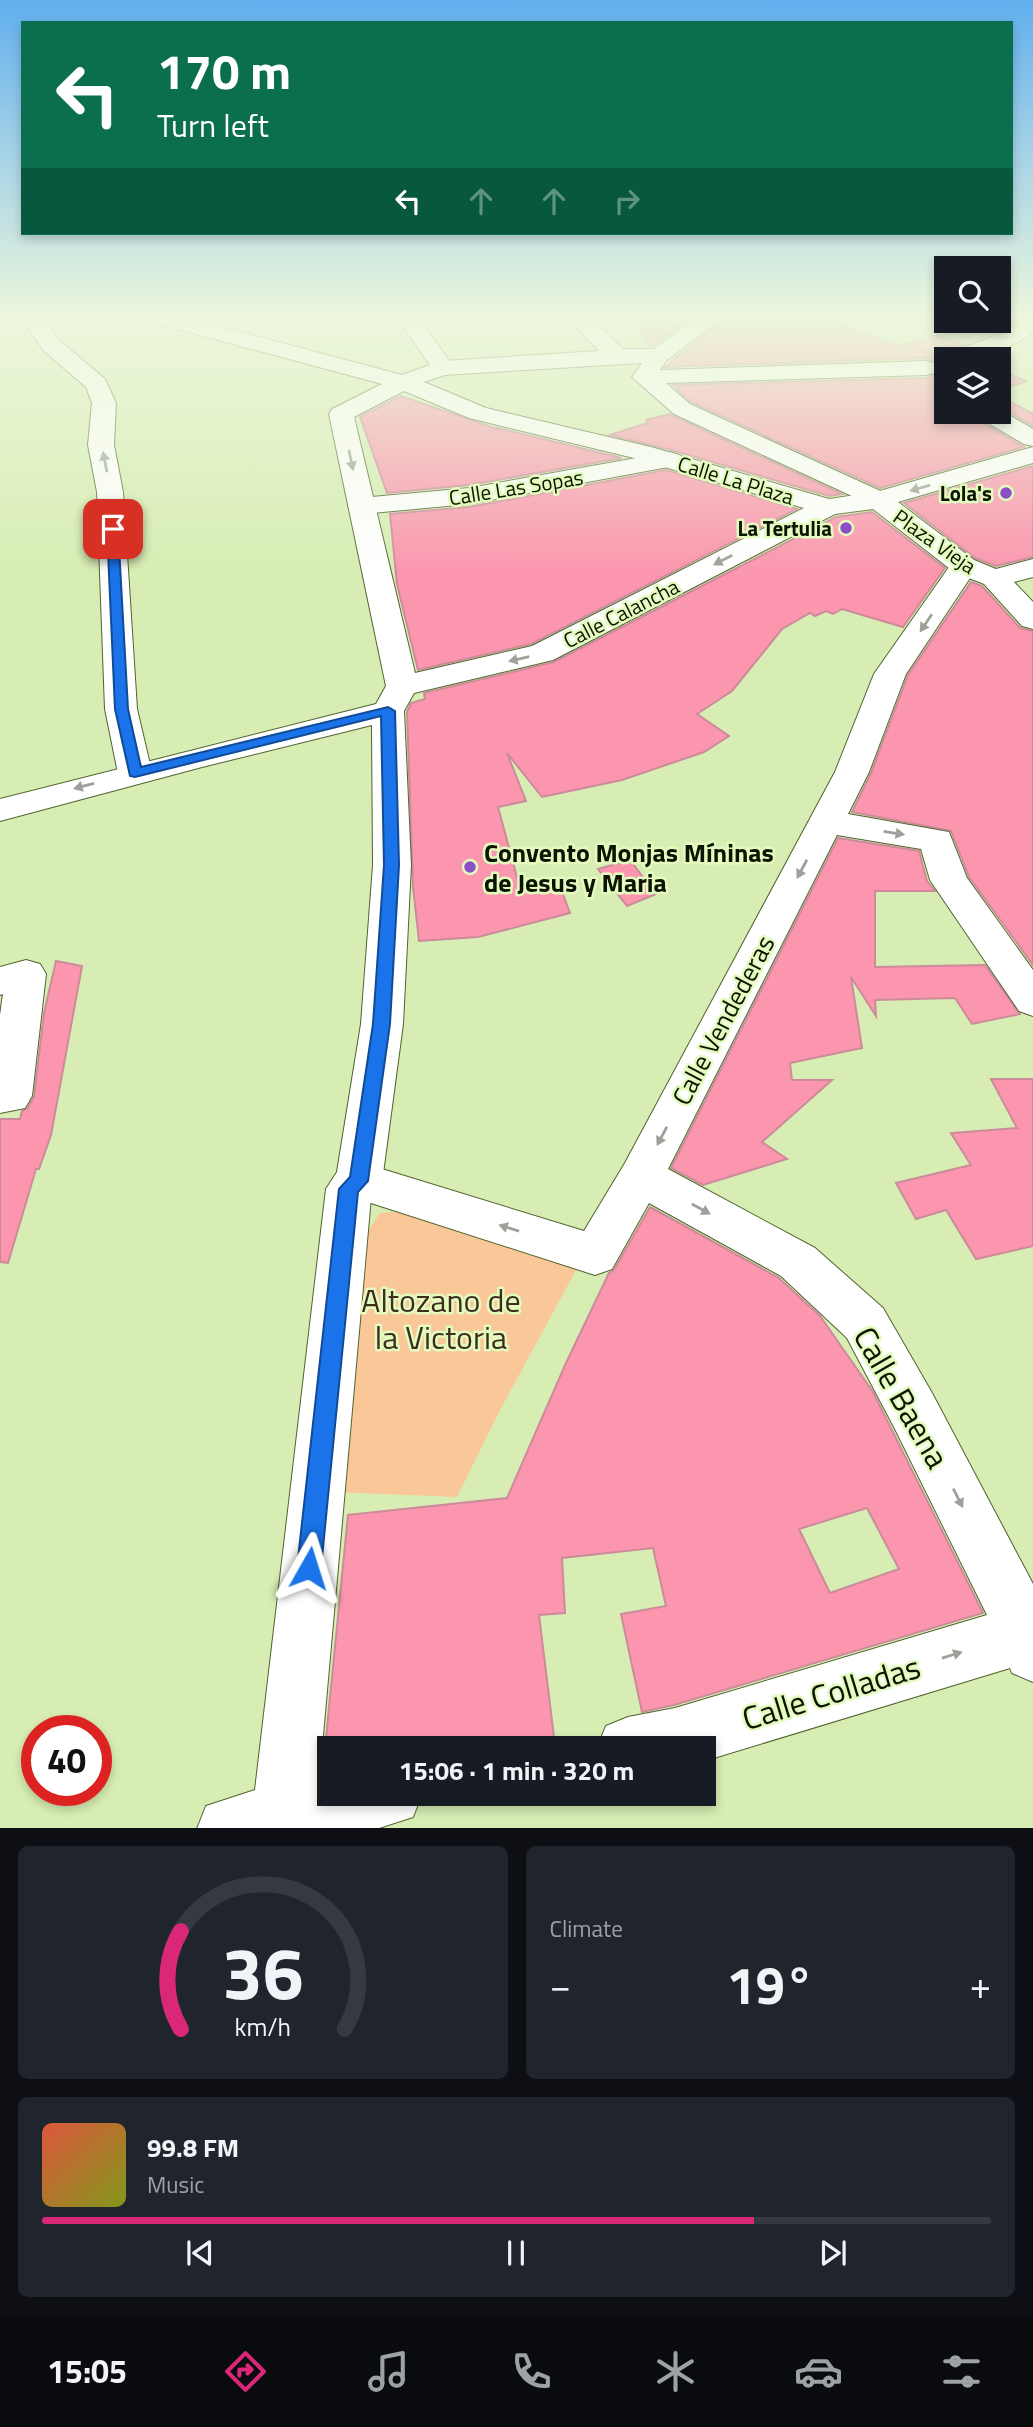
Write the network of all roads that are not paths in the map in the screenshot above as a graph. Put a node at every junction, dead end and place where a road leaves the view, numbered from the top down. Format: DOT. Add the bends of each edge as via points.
graph roads {
  1 [pos="104,403"];
  2 [pos="362,403"];
  3 [pos="455,403"];
  4 [pos="675,403"];
  5 [pos="1007,424"];
  6 [pos="1033,439"];
  7 [pos="1033,455"];
  8 [pos="670,460"];
  9 [pos="877,500"];
  10 [pos="361,506"];
  11 [pos="828,507"];
  12 [pos="1008,573"];
  13 [pos="1033,620"];
  14 [pos="395,699"];
  15 [pos="135,773"];
  16 [pos="0,810"];
  17 [pos="827,822"];
  18 [pos="0,981"];
  19 [pos="1033,1001"];
  20 [pos="0,1096"];
  21 [pos="641,1176"];
  22 [pos="359,1181"];
  23 [pos="1031,1638"];
  24 [pos="686,1736"];
  25 [pos="340,1806"];
  26 [pos="264,1824"];
  15 -- 1 [label="street, one-way" via="121,709 110,492 101,445"];
  2 -- 10 [label="street, one-way" via="341,414"];
  3 -- 8 [label="street, Calle La Plaza"];
  4 -- 9 [label="street, Plaza Vieja"];
  5 -- 6 [label="street"];
  7 -- 9 [label="street, one-way"];
  8 -- 10 [label="street, Calle Las Sopas" via="469,496"];
  8 -- 11 [label="street, Calle La Plaza"];
  9 -- 11 [label="street"];
  9 -- 12 [label="street, Plaza Vieja"];
  10 -- 14 [label="street"];
  11 -- 14 [label="street, Calle Calancha, one-way" via="542,653"];
  12 -- 13 [label="street, Plaza Vieja"];
  12 -- 17 [label="street, Calle Vendederas, one-way" via="890,674"];
  14 -- 15 [label="street, Calle Calancha"];
  14 -- 22 [label="street" via="383,1011"];
  15 -- 16 [label="street, Calle Calancha, one-way"];
  17 -- 19 [label="street, one-way" via="936,840 949,880"];
  17 -- 21 [label="street, Calle Vendederas, one-way"];
  18 -- 20 [label="street" via="26,974 10,1096"];
  21 -- 22 [label="street, Calle Vendederas, one-way" via="595,1255"];
  21 -- 23 [label="street, Calle Baena, one-way" via="797,1262 865,1324"];
  22 -- 26 [label="street" via="349,1189"];
  24 -- 23 [label="street, Calle Colladas, one-way"];
  25 -- 26 [label="street"];
}
